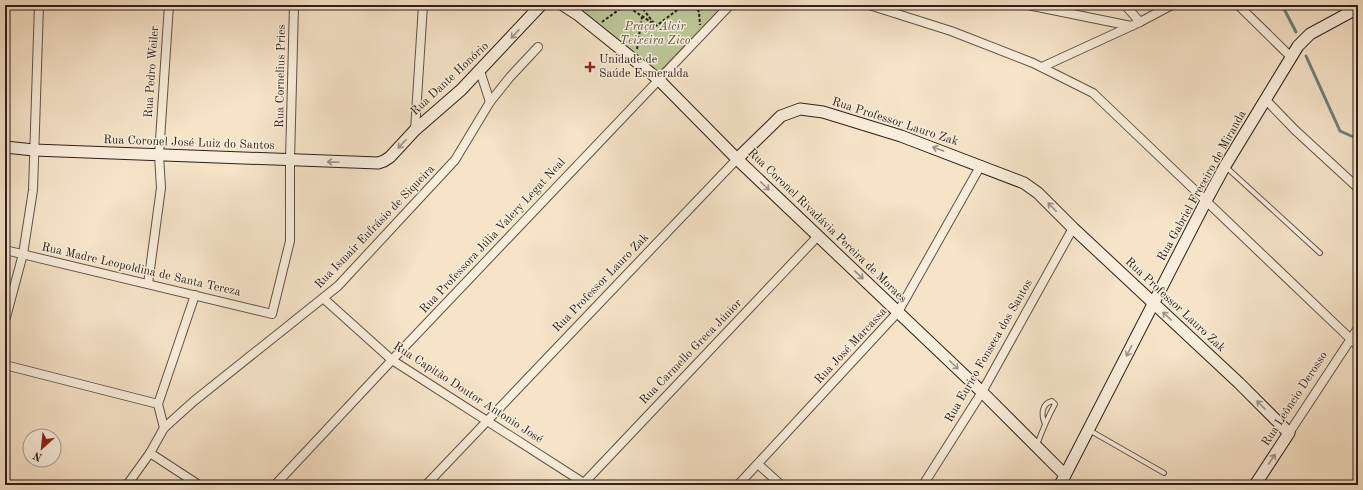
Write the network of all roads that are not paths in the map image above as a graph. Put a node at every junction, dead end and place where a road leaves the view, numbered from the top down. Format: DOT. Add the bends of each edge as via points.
graph roads {
  1 [pos="39,5"];
  2 [pos="169,5"];
  3 [pos="294,5"];
  4 [pos="423,5"];
  5 [pos="542,5"];
  6 [pos="562,5"];
  7 [pos="730,5"];
  8 [pos="869,5"];
  9 [pos="1028,5"];
  10 [pos="1126,5"];
  11 [pos="1172,5"];
  12 [pos="1238,5"];
  13 [pos="1358,8"];
  14 [pos="1140,22"];
  15 [pos="1131,26"];
  16 [pos="538,47"];
  17 [pos="1292,57"];
  18 [pos="1042,67"];
  19 [pos="482,73"];
  20 [pos="658,80"];
  21 [pos="1266,100"];
  22 [pos="490,102"];
  23 [pos="415,130"];
  24 [pos="5,147"];
  25 [pos="34,150"];
  26 [pos="159,155"];
  27 [pos="737,159"];
  28 [pos="290,160"];
  29 [pos="372,163"];
  30 [pos="981,165"];
  31 [pos="1225,166"];
  32 [pos="1358,188"];
  33 [pos="1206,200"];
  34 [pos="1073,228"];
  35 [pos="818,236"];
  36 [pos="5,250"];
  37 [pos="1320,253"];
  38 [pos="23,254"];
  39 [pos="148,284"];
  40 [pos="195,295"];
  41 [pos="323,298"];
  42 [pos="1154,304"];
  43 [pos="898,312"];
  44 [pos="272,314"];
  45 [pos="5,321"];
  46 [pos="1358,328"];
  47 [pos="1351,338"];
  48 [pos="1358,346"];
  49 [pos="392,360"];
  50 [pos="5,365"];
  51 [pos="982,392"];
  52 [pos="158,404"];
  53 [pos="487,421"];
  54 [pos="1045,424"];
  55 [pos="164,428"];
  56 [pos="1089,430"];
  57 [pos="1289,433"];
  58 [pos="1036,446"];
  59 [pos="150,453"];
  60 [pos="758,464"];
  61 [pos="1164,473"];
  62 [pos="1063,480"];
  63 [pos="584,484"];
  64 [pos="127,485"];
  65 [pos="199,485"];
  66 [pos="275,485"];
  67 [pos="426,485"];
  68 [pos="738,485"];
  69 [pos="781,485"];
  70 [pos="924,485"];
  71 [pos="1255,485"];
  1 -- 25 [label="street"];
  2 -- 26 [label="street, Rua Pedro Weiler"];
  3 -- 28 [label="street, Rua Cornelius Pries"];
  4 -- 23 [label="street"];
  5 -- 19 [label="street, Rua Dante Honório, one-way"];
  6 -- 20 [label="street, Rua Coronel Rivadávia Pereira de Moraes" via="577,14"];
  7 -- 20 [label="street, Rua Professora Júlia Valery Legat Neal"];
  8 -- 18 [label="street" via="951,31"];
  9 -- 15 [label="street"];
  10 -- 14 [label="street"];
  11 -- 14 [label="street"];
  12 -- 17 [label="street"];
  13 -- 17 [label="street, Rua Gabriel Freceiro de Miranda" via="1310,34 1298,46"];
  14 -- 15 [label="street"];
  15 -- 18 [label="street"];
  16 -- 22 [label="street, Rua Ismair Eufrásio de Siqueira"];
  17 -- 21 [label="street, Rua Gabriel Freceiro de Miranda"];
  18 -- 33 [label="street" via="1093,93"];
  19 -- 22 [label="street"];
  19 -- 23 [label="street, Rua Dante Honório"];
  20 -- 27 [label="street, Rua Coronel Rivadávia Pereira de Moraes"];
  20 -- 49 [label="street, Rua Professora Júlia Valery Legat Neal"];
  21 -- 31 [label="street, Rua Gabriel Freceiro de Miranda"];
  21 -- 32 [label="street"];
  22 -- 41 [label="street, Rua Ismair Eufrásio de Siqueira" via="455,160 338,286"];
  23 -- 29 [label="street, Rua Dante Honório, one-way" via="390,157"];
  24 -- 25 [label="street, Rua Coronel José Luiz do Santos"];
  25 -- 26 [label="street, Rua Coronel José Luiz do Santos"];
  25 -- 38 [label="street" via="33,190"];
  26 -- 28 [label="street, Rua Coronel José Luiz do Santos"];
  26 -- 39 [label="street, Rua Pedro Weiler" via="161,188"];
  30 -- 27 [label="street, Rua Professor Lauro Zak, one-way" via="846,118 800,109 781,116"];
  27 -- 35 [label="street, Rua Coronel Rivadávia Pereira de Moraes, one-way"];
  27 -- 53 [label="street, Rua Professor Lauro Zak"];
  29 -- 28 [label="street, Rua Coronel José Luiz do Santos, one-way"];
  28 -- 44 [label="street, Rua Cornelius Pries" via="290,240"];
  34 -- 30 [label="street, Rua Professor Lauro Zak, one-way" via="1024,182"];
  30 -- 43 [label="street, Rua José Marcassa"];
  31 -- 33 [label="street, Rua Gabriel Freceiro de Miranda"];
  31 -- 37 [label="lane"];
  33 -- 42 [label="street, Rua Gabriel Freceiro de Miranda"];
  33 -- 47 [label="street"];
  34 -- 42 [label="street, Rua Professor Lauro Zak"];
  34 -- 51 [label="street, Rua Eurico Fonseca dos Santos"];
  35 -- 43 [label="street, Rua Coronel Rivadávia Pereira de Moraes, one-way"];
  35 -- 63 [label="street, Rua Carmello Greca Júnior"];
  36 -- 38 [label="street, Rua Madre Leopoldina de Santa Tereza"];
  38 -- 39 [label="street, Rua Madre Leopoldina de Santa Tereza"];
  38 -- 45 [label="street"];
  39 -- 40 [label="street, Rua Madre Leopoldina de Santa Tereza"];
  40 -- 44 [label="street, Rua Madre Leopoldina de Santa Tereza"];
  40 -- 52 [label="street"];
  41 -- 49 [label="street, Rua Capitão Doutor Antonio José"];
  41 -- 55 [label="street, Rua Ismair Eufrásio de Siqueira"];
  42 -- 56 [label="street, Rua Gabriel Freceiro de Miranda, one-way"];
  57 -- 42 [label="street, Rua Professor Lauro Zak, one-way"];
  43 -- 51 [label="street, Rua Coronel Rivadávia Pereira de Moraes, one-way"];
  43 -- 60 [label="street, Rua José Marcassa"];
  46 -- 47 [label="street, Rua Leôncio Derosso"];
  47 -- 48 [label="street"];
  47 -- 57 [label="street, Rua Leôncio Derosso"];
  49 -- 53 [label="street, Rua Capitão Doutor Antonio José"];
  49 -- 66 [label="street, Rua Professora Júlia Valery Legat Neal"];
  50 -- 52 [label="street"];
  51 -- 58 [label="street, Rua Coronel Rivadávia Pereira de Moraes"];
  51 -- 70 [label="street, Rua Eurico Fonseca dos Santos"];
  52 -- 55 [label="street"];
  53 -- 63 [label="street, Rua Capitão Doutor Antonio José"];
  53 -- 67 [label="street, Rua Professor Lauro Zak"];
  54 -- 54 [label="lane" via="1055,404 1052,401 1044,407 1042,418"];
  54 -- 58 [label="lane"];
  55 -- 59 [label="street, Rua Ismair Eufrásio de Siqueira"];
  56 -- 61 [label="lane"];
  56 -- 62 [label="street, Rua Gabriel Freceiro de Miranda"];
  71 -- 57 [label="street, Rua Leôncio Derosso, one-way"];
  58 -- 62 [label="street, Rua Coronel Rivadávia Pereira de Moraes"];
  59 -- 64 [label="street, Rua Ismair Eufrásio de Siqueira"];
  59 -- 65 [label="street"];
  60 -- 68 [label="street, Rua José Marcassa"];
  60 -- 69 [label="street"];
}
